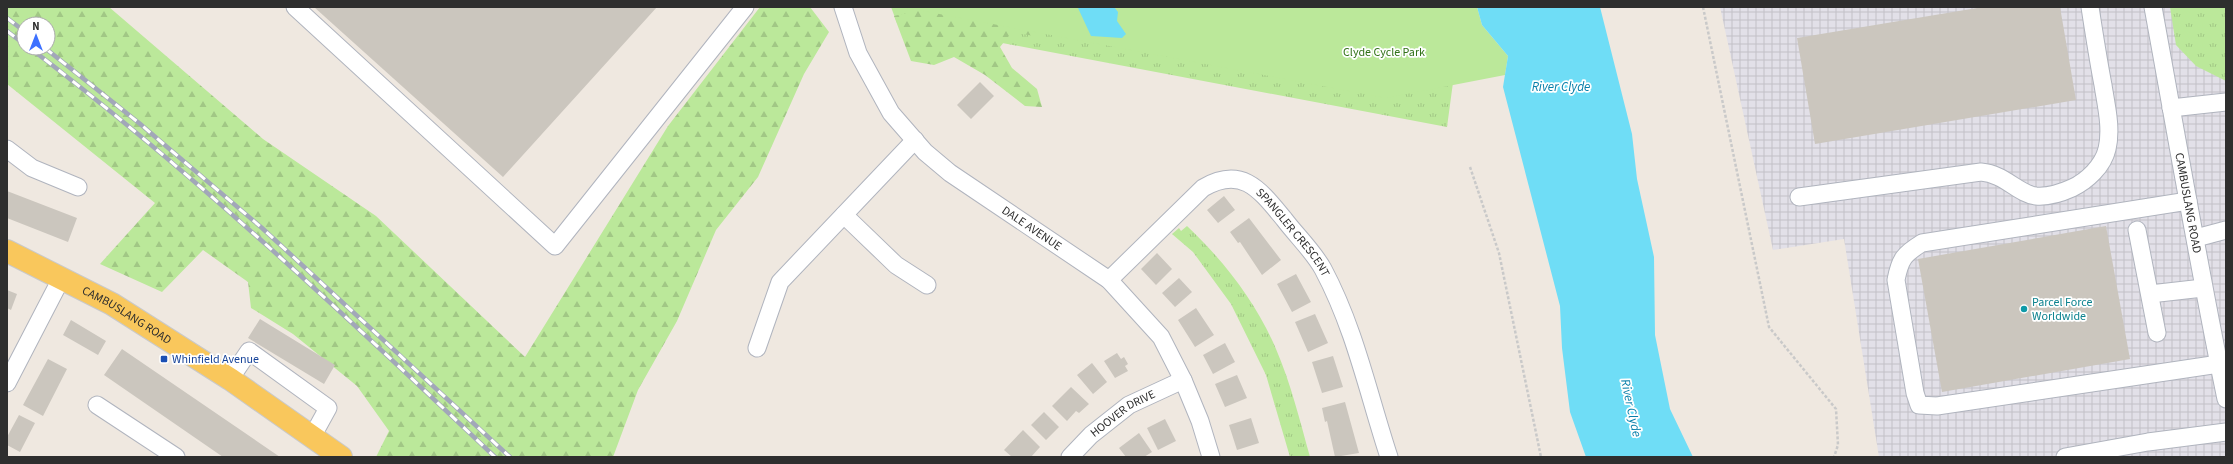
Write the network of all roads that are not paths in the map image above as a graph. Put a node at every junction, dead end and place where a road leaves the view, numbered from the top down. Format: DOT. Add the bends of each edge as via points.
graph roads {
  1 [pos="295,7"];
  2 [pos="745,7"];
  3 [pos="843,7"];
  4 [pos="2090,7"];
  5 [pos="2153,7"];
  6 [pos="2226,102"];
  7 [pos="2171,108"];
  8 [pos="915,140"];
  9 [pos="7,149"];
  10 [pos="78,187"];
  11 [pos="1799,197"];
  12 [pos="2188,201"];
  13 [pos="844,215"];
  14 [pos="2136,230"];
  15 [pos="2226,230"];
  16 [pos="2196,238"];
  17 [pos="7,251"];
  18 [pos="62,277"];
  19 [pos="1109,280"];
  20 [pos="927,285"];
  21 [pos="2203,288"];
  22 [pos="2150,294"];
  23 [pos="2157,333"];
  24 [pos="757,348"];
  25 [pos="2219,364"];
  26 [pos="230,379"];
  27 [pos="1183,380"];
  28 [pos="7,383"];
  29 [pos="2226,399"];
  30 [pos="97,405"];
  31 [pos="2226,432"];
  32 [pos="323,449"];
  33 [pos="176,457"];
  34 [pos="1070,457"];
  35 [pos="1212,457"];
  36 [pos="1389,457"];
  37 [pos="2065,457"];
  1 -- 2 [label="street" via="555,246"];
  3 -- 8 [label="street, DALE AVENUE" via="858,53 891,113"];
  4 -- 11 [label="street" via="2106,105 2108,136 2107,149 2100,164 2077,186 2061,192 2036,196 1992,173 1981,172"];
  5 -- 7 [label="street, CAMBUSLANG ROAD"];
  6 -- 7 [label="street"];
  7 -- 12 [label="street, CAMBUSLANG ROAD"];
  8 -- 13 [label="street"];
  8 -- 19 [label="street, DALE AVENUE" via="950,173"];
  9 -- 10 [label="street" via="32,168"];
  12 -- 16 [label="street, CAMBUSLANG ROAD"];
  12 -- 25 [label="street" via="1922,243 1907,253 1899,263 1896,280 1915,393 1919,405 1944,406"];
  13 -- 20 [label="street" via="896,265"];
  13 -- 24 [label="street" via="780,282"];
  14 -- 22 [label="street"];
  15 -- 16 [label="street"];
  16 -- 21 [label="street, CAMBUSLANG ROAD"];
  17 -- 18 [label="main road, CAMBUSLANG ROAD"];
  18 -- 26 [label="main road, CAMBUSLANG ROAD" via="112,304"];
  18 -- 28 [label="street"];
  19 -- 27 [label="street, DALE AVENUE" via="1161,337"];
  19 -- 36 [label="street, SPANGLER CRESCENT" via="1186,203 1212,182 1229,178 1246,182 1260,191 1322,268 1361,357"];
  21 -- 22 [label="street"];
  21 -- 25 [label="street, CAMBUSLANG ROAD"];
  22 -- 23 [label="street"];
  25 -- 29 [label="street, CAMBUSLANG ROAD"];
  26 -- 32 [label="main road, CAMBUSLANG ROAD"];
  26 -- 32 [label="street" via="249,352 328,408"];
  27 -- 34 [label="street, HOOVER DRIVE" via="1129,405 1090,435"];
  27 -- 35 [label="street, DALE AVENUE"];
  30 -- 33 [label="street"];
  31 -- 37 [label="street" via="2148,442"];
}
